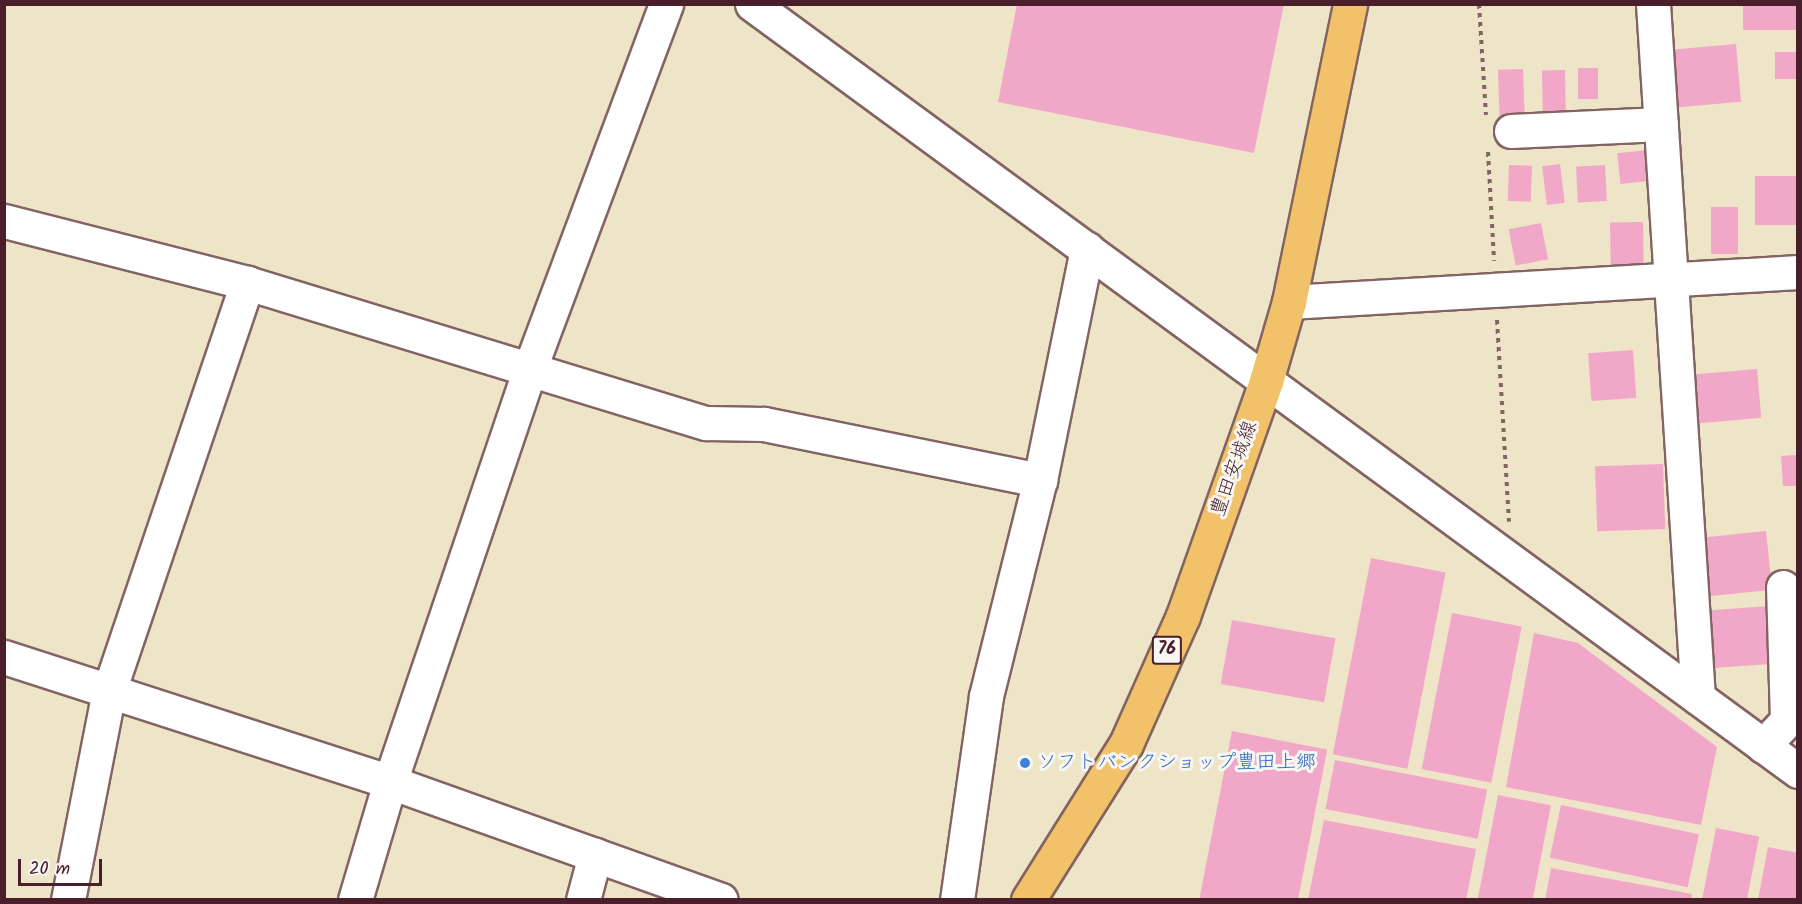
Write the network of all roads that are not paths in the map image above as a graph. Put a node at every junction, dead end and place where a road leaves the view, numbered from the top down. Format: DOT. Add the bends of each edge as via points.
graph roads {
  1 [pos="666,4"];
  2 [pos="752,4"];
  3 [pos="1350,4"];
  4 [pos="1653,4"];
  5 [pos="1660,124"];
  6 [pos="1511,131"];
  7 [pos="4,221"];
  8 [pos="1087,249"];
  9 [pos="1797,272"];
  10 [pos="1670,278"];
  11 [pos="247,283"];
  12 [pos="1289,302"];
  13 [pos="530,368"];
  14 [pos="1266,381"];
  15 [pos="1040,480"];
  16 [pos="1783,586"];
  17 [pos="4,657"];
  18 [pos="109,691"];
  19 [pos="1698,698"];
  20 [pos="1763,746"];
  21 [pos="1797,771"];
  22 [pos="390,782"];
  23 [pos="595,855"];
  24 [pos="68,900"];
  25 [pos="355,900"];
  26 [pos="583,900"];
  27 [pos="721,900"];
  28 [pos="957,900"];
  29 [pos="1028,900"];
  1 -- 13 [label="street"];
  2 -- 8 [label="street"];
  3 -- 12 [label="main road, 豊田安城線 / 76"];
  4 -- 5 [label="street"];
  5 -- 6 [label="street"];
  5 -- 10 [label="street"];
  7 -- 11 [label="street"];
  8 -- 14 [label="street"];
  8 -- 15 [label="street"];
  9 -- 10 [label="street"];
  10 -- 12 [label="street"];
  10 -- 19 [label="street"];
  11 -- 13 [label="street"];
  11 -- 18 [label="street"];
  12 -- 14 [label="main road, 豊田安城線 / 76"];
  13 -- 15 [label="street" via="706,423 764,423"];
  13 -- 22 [label="street"];
  14 -- 19 [label="street"];
  14 -- 29 [label="main road, 豊田安城線 / 76" via="1183,616 1126,744"];
  15 -- 28 [label="street" via="986,696"];
  16 -- 20 [label="street" via="1787,720"];
  17 -- 18 [label="street"];
  18 -- 22 [label="street"];
  18 -- 24 [label="street"];
  19 -- 20 [label="street"];
  20 -- 21 [label="street"];
  22 -- 23 [label="street"];
  22 -- 25 [label="street"];
  23 -- 26 [label="street"];
  23 -- 27 [label="street"];
}
